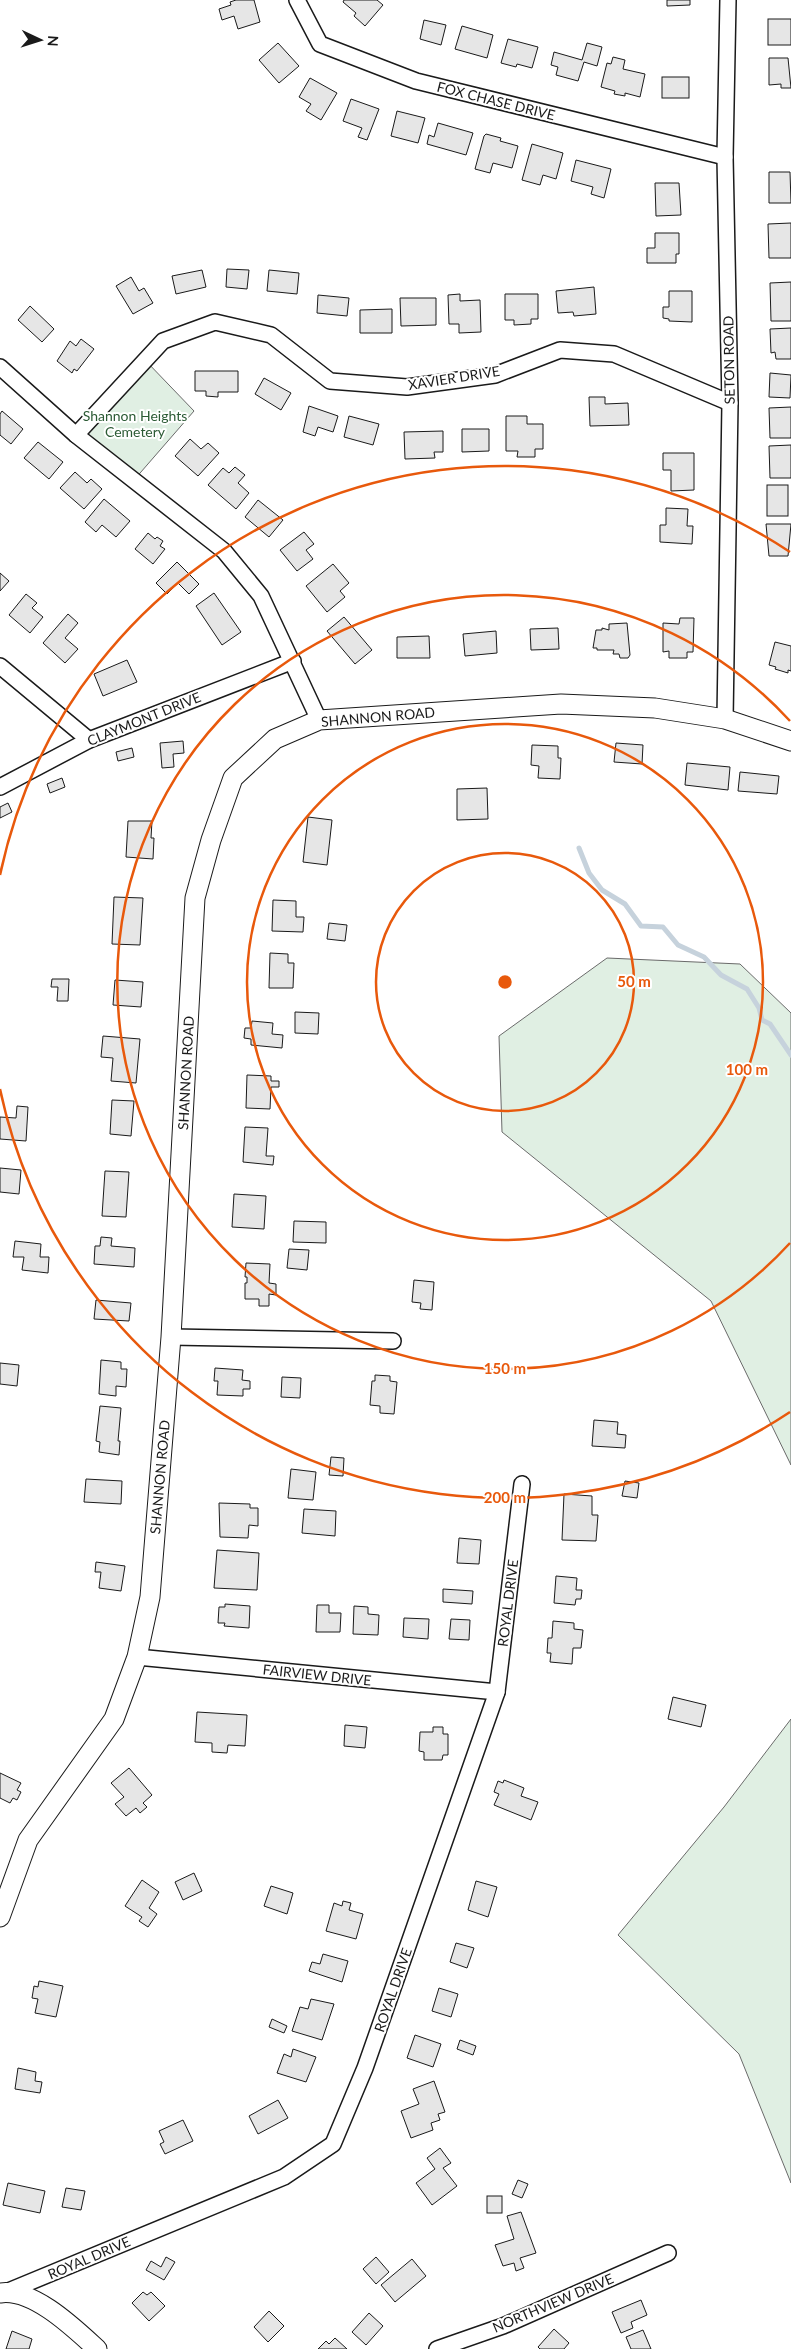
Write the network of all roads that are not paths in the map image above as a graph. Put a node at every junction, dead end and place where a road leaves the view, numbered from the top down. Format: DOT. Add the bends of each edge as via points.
graph roads {
  1 [pos="297,0"];
  2 [pos="728,0"];
  3 [pos="725,157"];
  4 [pos="0,367"];
  5 [pos="730,403"];
  6 [pos="76,434"];
  7 [pos="292,661"];
  8 [pos="0,666"];
  9 [pos="725,719"];
  10 [pos="319,720"];
  11 [pos="89,740"];
  12 [pos="791,742"];
  13 [pos="0,787"];
  14 [pos="171,1337"];
  15 [pos="393,1341"];
  16 [pos="522,1484"];
  17 [pos="137,1657"];
  18 [pos="498,1692"];
  19 [pos="0,1917"];
  20 [pos="668,2253"];
  21 [pos="3,2293"];
  22 [pos="97,2349"];
  23 [pos="437,2349"];
  1 -- 3 [label="street, FOX CHASE DRIVE" via="320,44 368,64 416,81"];
  2 -- 3 [label="street, SETON ROAD"];
  3 -- 5 [label="street, SETON ROAD"];
  4 -- 6 [label="street"];
  5 -- 6 [label="street, XAVIER DRIVE" via="614,354 560,350 495,375 407,387 330,380 271,335 214,322 163,341"];
  5 -- 9 [label="street, SETON ROAD"];
  6 -- 7 [label="street" via="224,551 261,596"];
  7 -- 10 [label="street"];
  7 -- 11 [label="street, CLAYMONT DRIVE"];
  8 -- 11 [label="street"];
  9 -- 10 [label="street, SHANNON ROAD" via="654,708 561,704"];
  9 -- 12 [label="street, SHANNON ROAD"];
  10 -- 14 [label="street, SHANNON ROAD" via="275,739 234,778 211,840 195,898"];
  11 -- 13 [label="street, CLAYMONT DRIVE"];
  14 -- 15 [label="street"];
  14 -- 17 [label="street, SHANNON ROAD" via="150,1597"];
  16 -- 18 [label="street, ROYAL DRIVE"];
  17 -- 18 [label="street, FAIRVIEW DRIVE"];
  17 -- 19 [label="street, SHANNON ROAD" via="114,1719 28,1840"];
  18 -- 21 [label="street, ROYAL DRIVE" via="365,2068 333,2144 284,2177"];
  20 -- 23 [label="street, NORTHVIEW DRIVE" via="503,2326"];
  21 -- 22 [label="street" via="43,2305"];
}
